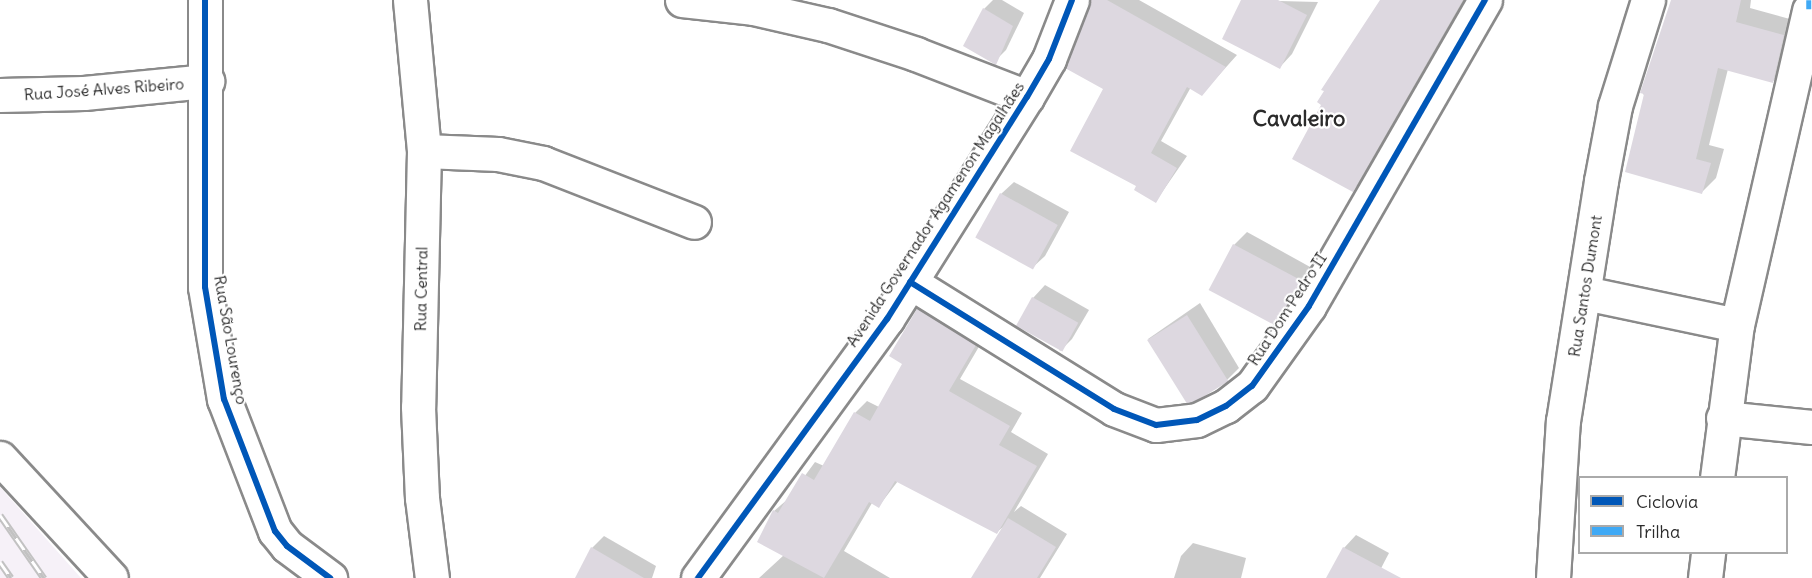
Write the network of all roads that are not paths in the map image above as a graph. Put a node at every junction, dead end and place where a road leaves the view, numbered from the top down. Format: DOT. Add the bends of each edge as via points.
graph roads {
  1 [pos="205,0"];
  2 [pos="410,0"];
  3 [pos="682,0"];
  4 [pos="1072,0"];
  5 [pos="1485,0"];
  6 [pos="1648,0"];
  7 [pos="1809,10"];
  8 [pos="207,81"];
  9 [pos="0,95"];
  10 [pos="1027,97"];
  11 [pos="424,151"];
  12 [pos="694,222"];
  13 [pos="910,282"];
  14 [pos="1585,293"];
  15 [pos="1737,325"];
  16 [pos="1723,418"];
  17 [pos="1812,427"];
  18 [pos="0,458"];
  19 [pos="1716,476"];
  20 [pos="1708,554"];
  21 [pos="111,578"];
  22 [pos="330,578"];
  23 [pos="432,578"];
  24 [pos="698,578"];
  25 [pos="1553,578"];
  26 [pos="1705,578"];
  1 -- 8 [label="street, Rua São Lourenço"];
  2 -- 11 [label="street, Rua Central"];
  3 -- 10 [label="street" via="753,9 828,25"];
  4 -- 10 [label="street, Avenida Governador Agamenon Magalhães" via="1049,59"];
  5 -- 13 [label="street, Rua Dom Pedro II" via="1309,306 1252,386 1226,406 1197,420 1156,425 1114,409"];
  6 -- 14 [label="street, Rua Santos Dumont" via="1615,106"];
  7 -- 15 [label="street"];
  8 -- 9 [label="street, Rua José Alves Ribeiro" via="84,93"];
  8 -- 22 [label="street, Rua São Lourenço" via="205,287 224,399 275,531 287,546"];
  10 -- 13 [label="street, Avenida Governador Agamenon Magalhães"];
  11 -- 12 [label="street" via="498,154 543,163"];
  11 -- 23 [label="street, Rua Central" via="418,407 422,498"];
  13 -- 24 [label="street, Avenida Governador Agamenon Magalhães"];
  14 -- 15 [label="street"];
  14 -- 25 [label="street, Rua Santos Dumont" via="1563,421"];
  15 -- 16 [label="street"];
  16 -- 17 [label="street"];
  16 -- 19 [label="street"];
  18 -- 21 [label="street"];
  20 -- 26 [label="street"];
}
